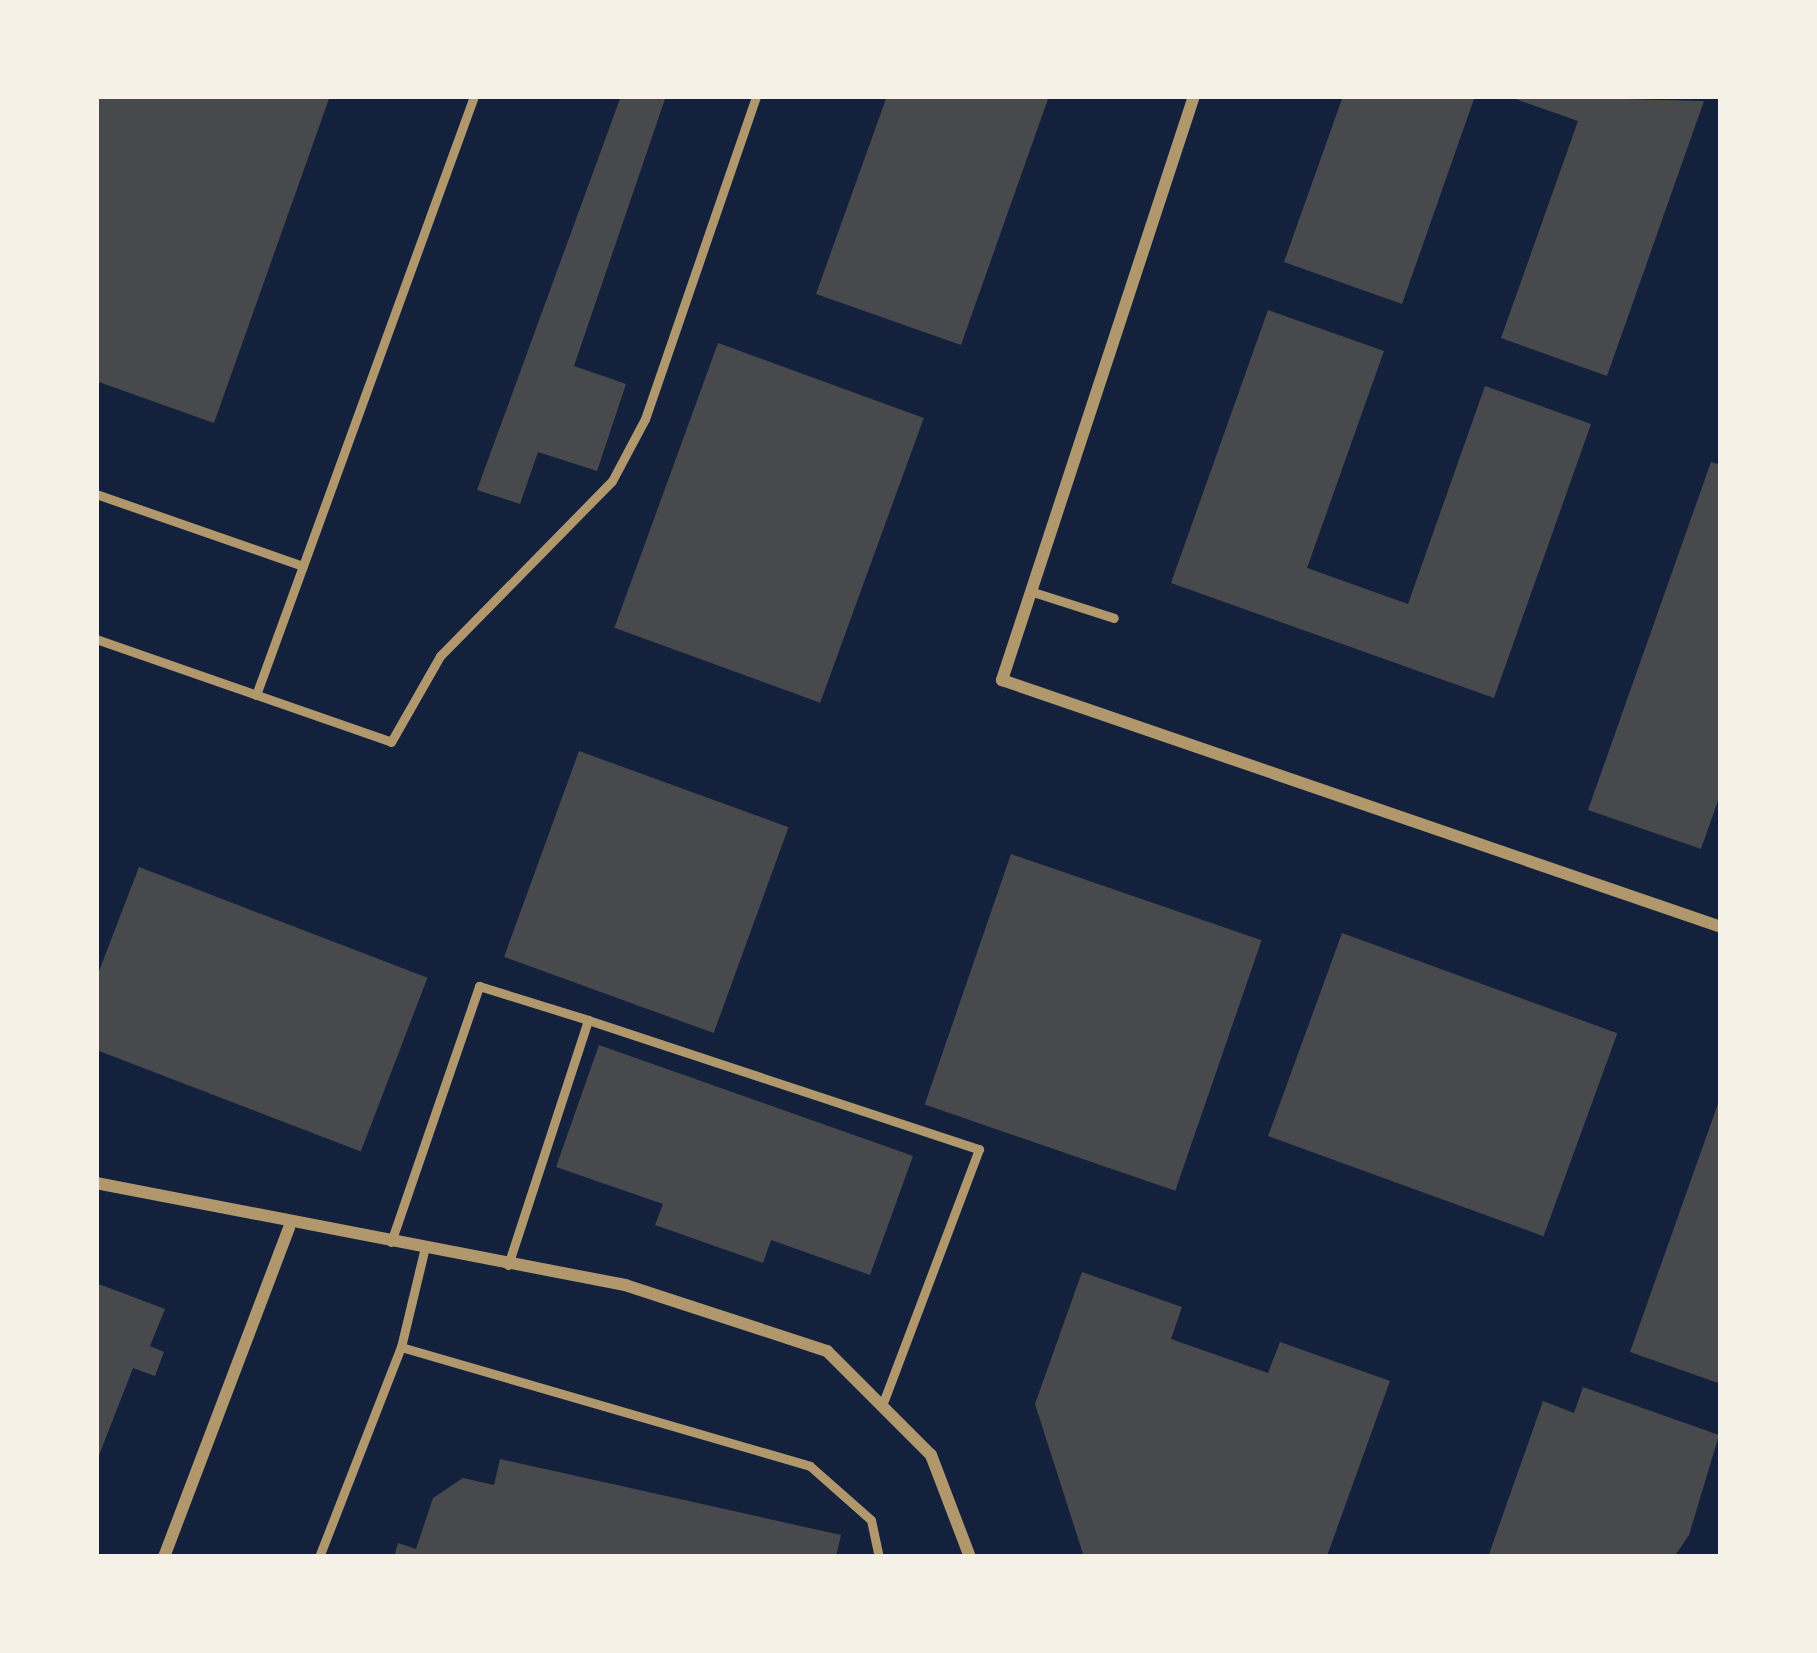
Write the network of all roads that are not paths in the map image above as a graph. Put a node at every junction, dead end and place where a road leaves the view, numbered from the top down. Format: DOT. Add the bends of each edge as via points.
graph roads {
  1 [pos="474,96"];
  2 [pos="755,96"];
  3 [pos="1194,96"];
  4 [pos="96,494"];
  5 [pos="303,566"];
  6 [pos="1030,591"];
  7 [pos="1114,618"];
  8 [pos="96,639"];
  9 [pos="256,695"];
  10 [pos="1721,927"];
  11 [pos="587,1020"];
  12 [pos="96,1184"];
  13 [pos="289,1228"];
  14 [pos="390,1245"];
  15 [pos="424,1251"];
  16 [pos="508,1265"];
  17 [pos="401,1347"];
  18 [pos="884,1400"];
  19 [pos="164,1557"];
  20 [pos="319,1557"];
  21 [pos="880,1557"];
  22 [pos="970,1557"];
  1 -- 5 [label="lane"];
  2 -- 9 [label="lane" via="645,419 612,481 440,656 391,742"];
  3 -- 6 [label="street"];
  4 -- 5 [label="lane"];
  5 -- 9 [label="lane"];
  6 -- 7 [label="lane"];
  6 -- 10 [label="street" via="1002,680"];
  8 -- 9 [label="lane"];
  11 -- 14 [label="lane" via="479,986"];
  11 -- 16 [label="lane"];
  11 -- 18 [label="lane" via="979,1149"];
  12 -- 13 [label="street"];
  13 -- 14 [label="street"];
  13 -- 19 [label="street"];
  14 -- 15 [label="street"];
  15 -- 16 [label="street"];
  15 -- 17 [label="lane"];
  16 -- 18 [label="street" via="626,1285 827,1352"];
  17 -- 20 [label="lane"];
  17 -- 21 [label="lane" via="810,1466 871,1520"];
  18 -- 22 [label="street" via="931,1454"];
}
